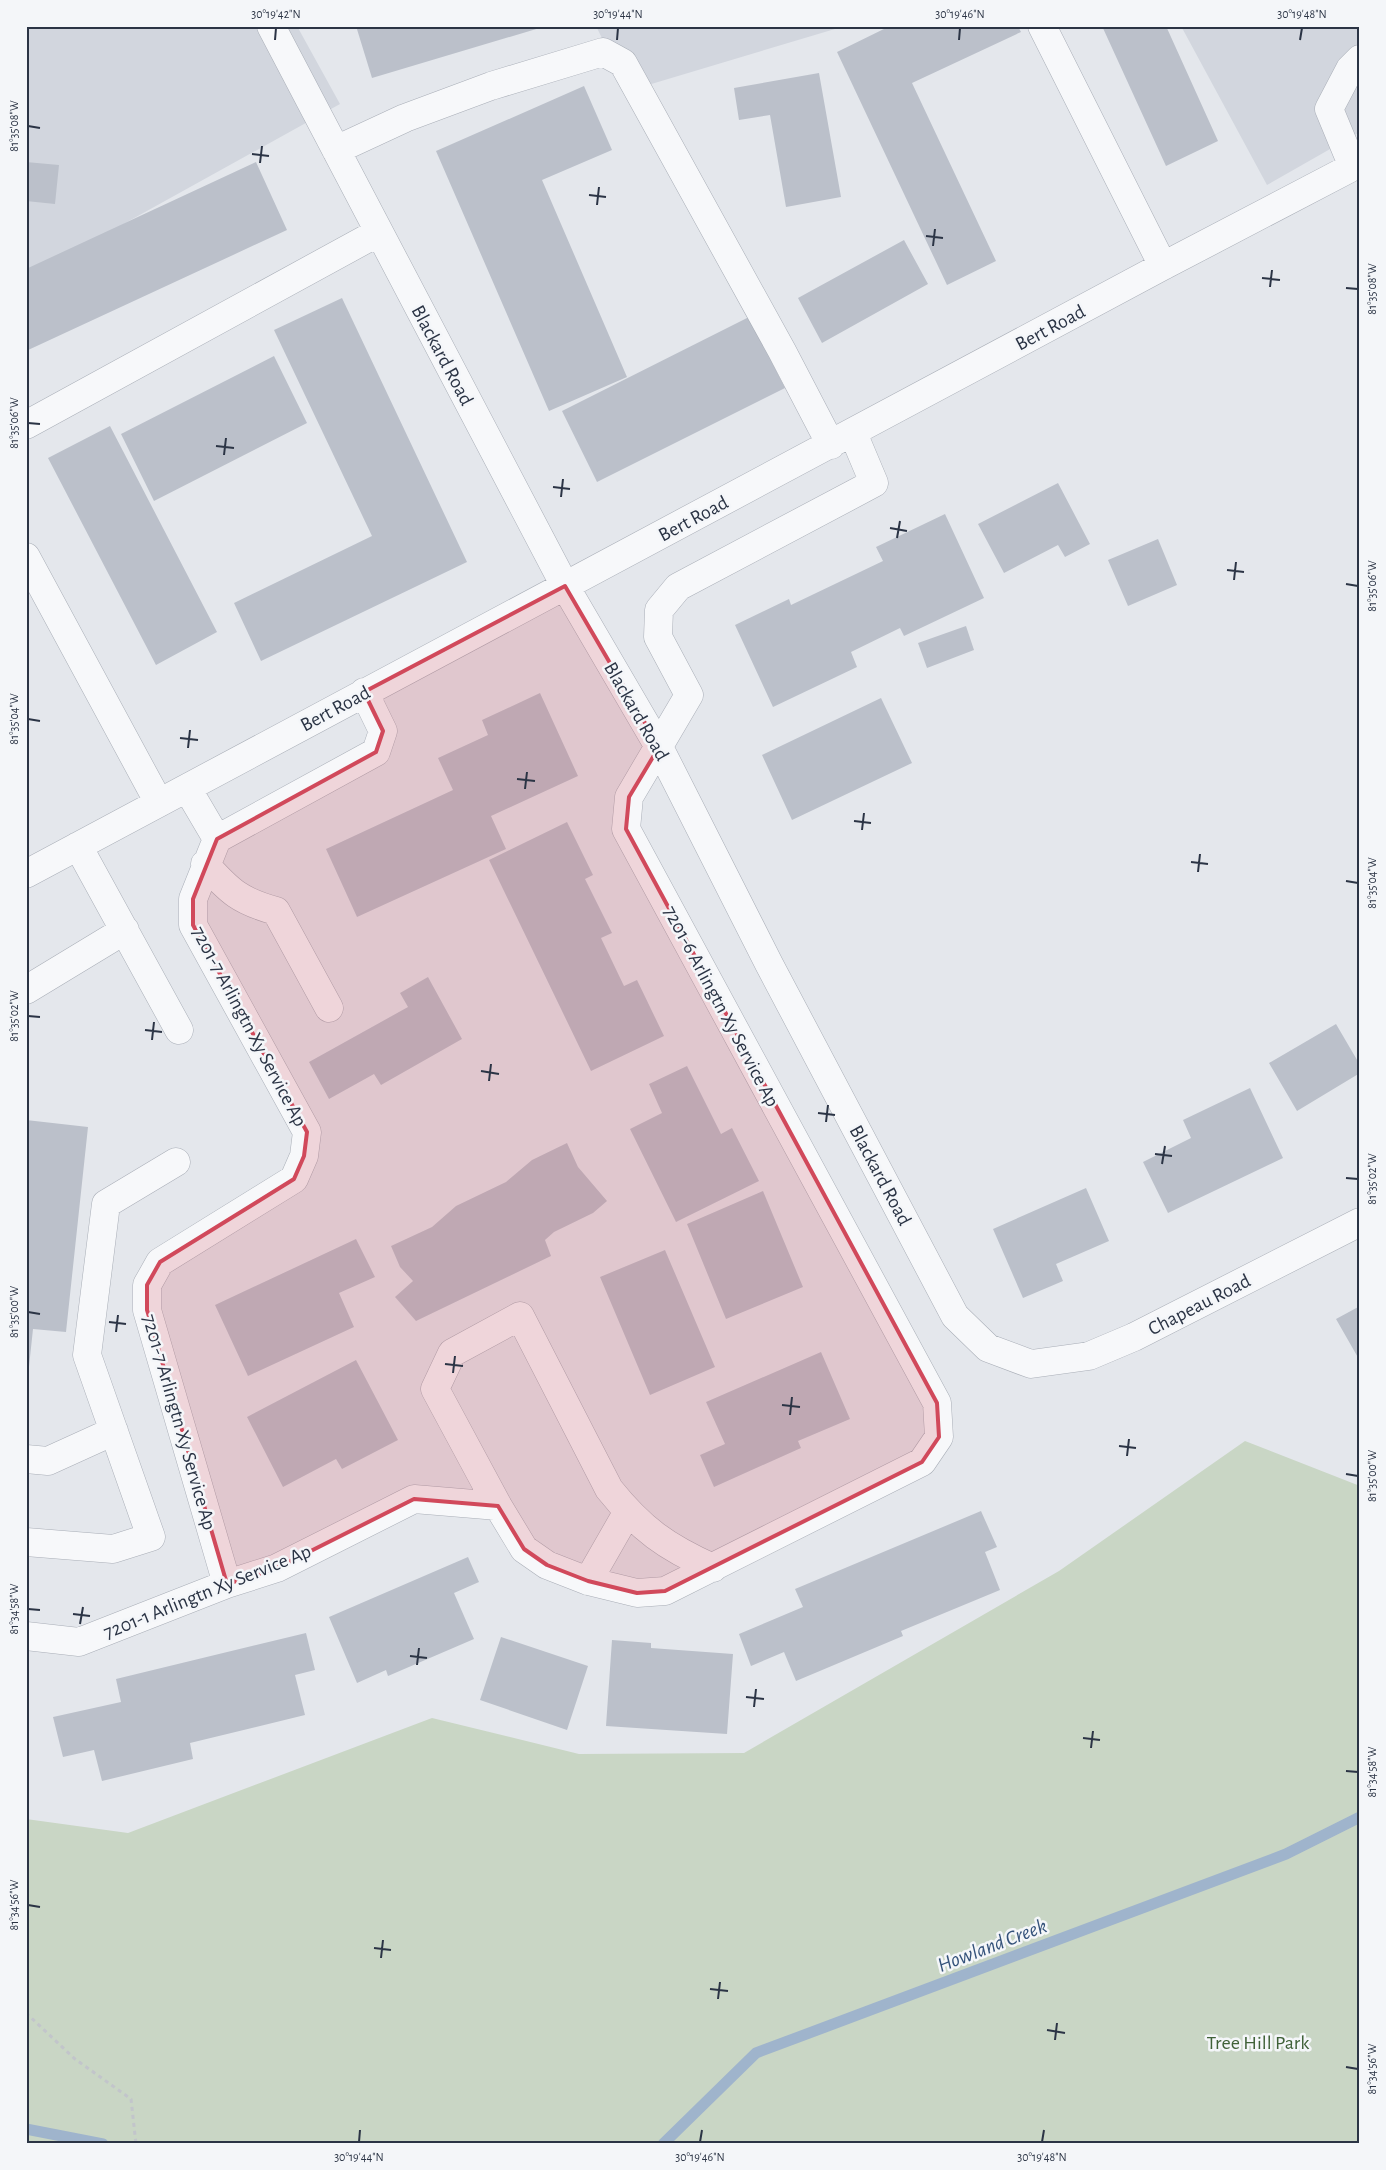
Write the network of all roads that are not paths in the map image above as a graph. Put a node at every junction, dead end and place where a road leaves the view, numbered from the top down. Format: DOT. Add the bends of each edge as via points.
graph roads {
  1 [pos="271,26"];
  2 [pos="1042,26"];
  3 [pos="1360,59"];
  4 [pos="336,150"];
  5 [pos="1356,165"];
  6 [pos="379,232"];
  7 [pos="1162,266"];
  8 [pos="26,425"];
  9 [pos="842,439"];
  10 [pos="26,557"];
  11 [pos="565,586"];
  12 [pos="364,692"];
  13 [pos="659,747"];
  14 [pos="187,788"];
  15 [pos="160,803"];
  16 [pos="217,839"];
  17 [pos="78,846"];
  18 [pos="206,864"];
  19 [pos="26,874"];
  20 [pos="125,930"];
  21 [pos="26,990"];
  22 [pos="329,1008"];
  23 [pos="179,1030"];
  24 [pos="176,1162"];
  25 [pos="1360,1222"];
  26 [pos="1031,1364"];
  27 [pos="114,1431"];
  28 [pos="26,1459"];
  29 [pos="498,1506"];
  30 [pos="627,1512"];
  31 [pos="26,1542"];
  32 [pos="713,1568"];
  33 [pos="588,1581"];
  34 [pos="227,1584"];
  35 [pos="26,1636"];
  1 -- 4 [label="street, Blackard Road"];
  2 -- 7 [label="street"];
  3 -- 5 [label="street" via="1350,69 1330,110"];
  4 -- 6 [label="street, Blackard Road"];
  4 -- 9 [label="street" via="405,118 491,86 603,52 623,63 782,351"];
  5 -- 7 [label="street, Bert Road"];
  6 -- 8 [label="street"];
  6 -- 11 [label="street, Blackard Road"];
  7 -- 9 [label="street, Bert Road"];
  9 -- 11 [label="street, Bert Road"];
  9 -- 13 [label="street, 7201-6 Arlingtn Xy Service Ap" via="874,483 678,587 659,610 658,637 689,695"];
  10 -- 15 [label="street"];
  11 -- 12 [label="street, Bert Road"];
  11 -- 13 [label="street, Blackard Road"];
  12 -- 14 [label="street, Bert Road"];
  12 -- 16 [label="street" via="383,731 376,752"];
  13 -- 26 [label="street, Blackard Road" via="768,964 956,1316 988,1348"];
  13 -- 32 [label="street, 7201-6 Arlingtn Xy Service Ap" via="629,798 626,829 937,1403 939,1437 922,1462"];
  14 -- 15 [label="street, Bert Road"];
  14 -- 16 [label="street"];
  15 -- 17 [label="street, Bert Road"];
  16 -- 18 [label="street, 7201-7 Arlingtn Xy Service Ap"];
  17 -- 19 [label="street, Bert Road"];
  17 -- 20 [label="street"];
  18 -- 22 [label="street" via="228,890 250,904 276,911"];
  18 -- 34 [label="street, 7201-7 Arlingtn Xy Service Ap" via="193,899 193,925 307,1132 304,1156 294,1178 160,1262 147,1285 147,1310"];
  20 -- 21 [label="street"];
  20 -- 23 [label="street"];
  24 -- 27 [label="street" via="106,1204 87,1356"];
  25 -- 26 [label="street, Chapeau Road" via="1134,1337 1089,1356"];
  27 -- 28 [label="street" via="48,1461"];
  27 -- 31 [label="street" via="151,1537 113,1549"];
  29 -- 30 [label="street, 7201-6 Arlingtn Xy Service Ap" via="435,1389 452,1353 520,1316 609,1489"];
  29 -- 33 [label="street, 7201-6 Arlingtn Xy Service Ap" via="524,1549 547,1565"];
  29 -- 34 [label="street, 7201-1 Arlingtn Xy Service Ap" via="414,1499 277,1568"];
  30 -- 32 [label="street" via="678,1553"];
  30 -- 33 [label="street"];
  32 -- 33 [label="street, 7201-6 Arlingtn Xy Service Ap" via="665,1591 637,1593"];
  34 -- 35 [label="street, 7201-1 Arlingtn Xy Service Ap" via="79,1642"];
}
